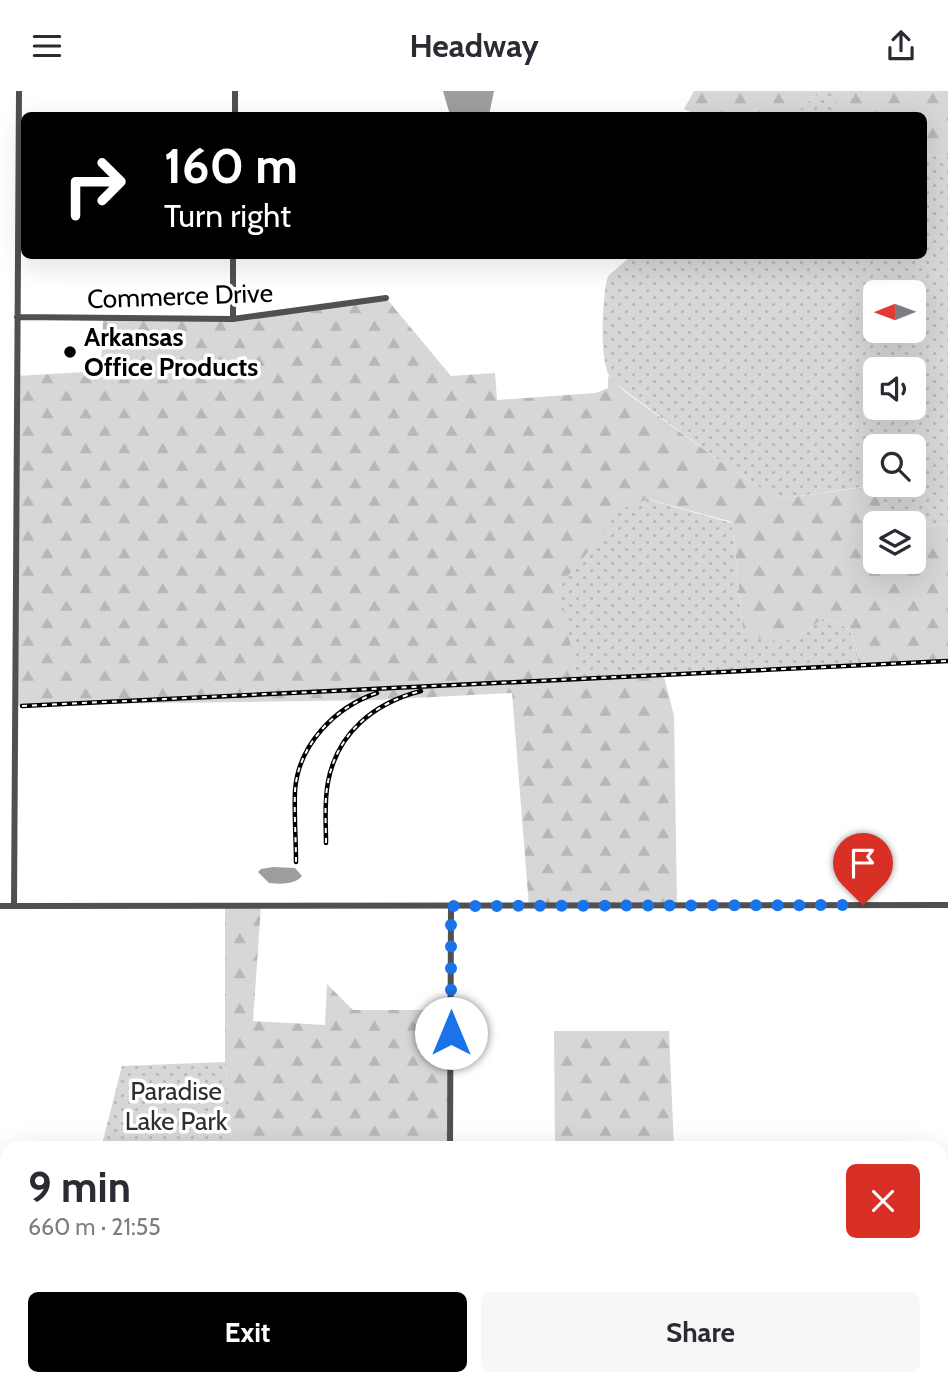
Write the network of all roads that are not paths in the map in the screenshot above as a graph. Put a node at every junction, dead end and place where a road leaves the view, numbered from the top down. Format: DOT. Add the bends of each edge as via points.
graph roads {
  1 [pos="19,91"];
  2 [pos="235,91"];
  3 [pos="234,112"];
  4 [pos="233,259"];
  5 [pos="386,298"];
  6 [pos="17,317"];
  7 [pos="233,319"];
  8 [pos="0,905"];
  9 [pos="948,905"];
  10 [pos="14,906"];
  11 [pos="451,906"];
  12 [pos="450,1141"];
  1 -- 6 [label="street"];
  2 -- 3 [label="street"];
  4 -- 7 [label="street"];
  5 -- 7 [label="street, Commerce Drive"];
  6 -- 7 [label="street, Commerce Drive"];
  6 -- 10 [label="street"];
  8 -- 10 [label="street"];
  9 -- 11 [label="street"];
  10 -- 11 [label="street"];
  11 -- 12 [label="street"];
}
